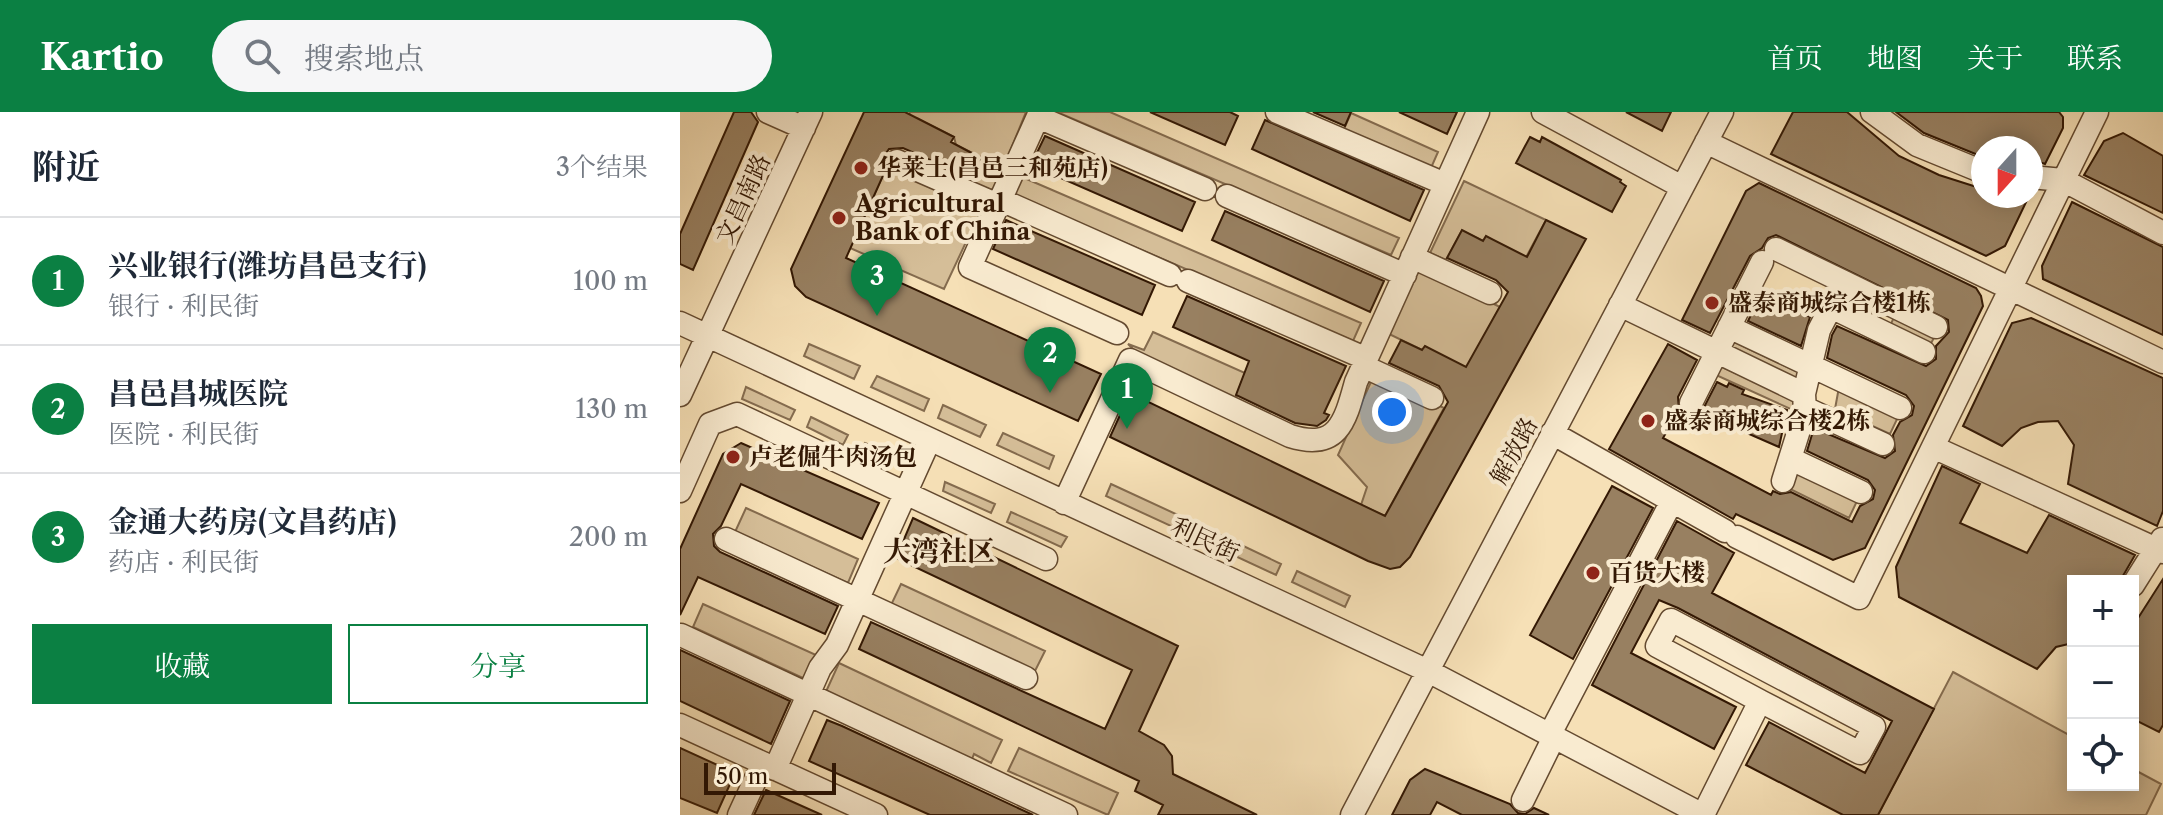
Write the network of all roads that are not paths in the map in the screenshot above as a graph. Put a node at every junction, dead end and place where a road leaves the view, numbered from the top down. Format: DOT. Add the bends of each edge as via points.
graph roads {
  1 [pos="768,112"];
  2 [pos="1277,112"];
  3 [pos="1478,112"];
  4 [pos="1543,112"];
  5 [pos="1722,112"];
  6 [pos="1872,112"];
  7 [pos="2097,112"];
  8 [pos="1039,115"];
  9 [pos="807,120"];
  10 [pos="1706,142"];
  11 [pos="897,161"];
  12 [pos="1971,167"];
  13 [pos="2043,178"];
  14 [pos="2063,180"];
  15 [pos="1445,184"];
  16 [pos="1682,187"];
  17 [pos="1000,203"];
  18 [pos="2163,233"];
  19 [pos="1408,266"];
  20 [pos="1844,282"];
  21 [pos="2009,286"];
  22 [pos="1490,293"];
  23 [pos="1620,305"];
  24 [pos="1831,307"];
  25 [pos="680,323"];
  26 [pos="1729,327"];
  27 [pos="1936,327"];
  28 [pos="1117,333"];
  29 [pos="708,336"];
  30 [pos="1924,352"];
  31 [pos="1716,353"];
  32 [pos="1365,362"];
  33 [pos="2163,362"];
  34 [pos="1811,366"];
  35 [pos="680,395"];
  36 [pos="1432,398"];
  37 [pos="1804,401"];
  38 [pos="1691,403"];
  39 [pos="1900,408"];
  40 [pos="1552,433"];
  41 [pos="929,441"];
  42 [pos="1883,444"];
  43 [pos="1933,447"];
  44 [pos="1791,459"];
  45 [pos="1783,481"];
  46 [pos="680,491"];
  47 [pos="1861,492"];
  48 [pos="905,493"];
  49 [pos="1672,501"];
  50 [pos="1064,503"];
  51 [pos="726,539"];
  52 [pos="2161,546"];
  53 [pos="1046,559"];
  54 [pos="2139,577"];
  55 [pos="857,600"];
  56 [pos="681,635"];
  57 [pos="1428,671"];
  58 [pos="1026,678"];
  59 [pos="808,694"];
  60 [pos="1760,701"];
  61 [pos="680,725"];
  62 [pos="1552,736"];
  63 [pos="769,766"];
  64 [pos="1523,800"];
  65 [pos="739,815"];
  66 [pos="876,815"];
  67 [pos="1066,815"];
  68 [pos="1352,815"];
  69 [pos="1703,815"];
  1 -- 9 [label="street"];
  2 -- 15 [label="street"];
  3 -- 15 [label="street"];
  4 -- 16 [label="street"];
  5 -- 10 [label="street, 解放路"];
  6 -- 12 [label="street" via="1917,145"];
  7 -- 14 [label="street"];
  8 -- 17 [label="street"];
  8 -- 19 [label="street" via="1216,193"];
  9 -- 29 [label="street, 文昌南路"];
  10 -- 16 [label="street, 解放路"];
  10 -- 21 [label="street"];
  11 -- 17 [label="street"];
  13 -- 14 [label="street"];
  14 -- 18 [label="street"];
  14 -- 21 [label="street"];
  15 -- 19 [label="street"];
  16 -- 23 [label="street, 解放路"];
  17 -- 28 [label="street" via="970,267"];
  17 -- 32 [label="street"];
  19 -- 22 [label="street"];
  19 -- 32 [label="street"];
  20 -- 24 [label="street"];
  20 -- 26 [label="street" via="1769,256"];
  20 -- 27 [label="street"];
  21 -- 33 [label="street"];
  21 -- 43 [label="street"];
  23 -- 31 [label="street"];
  23 -- 40 [label="street, 解放路"];
  24 -- 30 [label="street"];
  24 -- 34 [label="street"];
  25 -- 29 [label="street, 利民街"];
  26 -- 31 [label="street"];
  26 -- 34 [label="street"];
  29 -- 35 [label="street, 文昌南路"];
  29 -- 41 [label="street, 利民街"];
  31 -- 37 [label="street"];
  31 -- 38 [label="street"];
  32 -- 36 [label="street"];
  32 -- 50 [label="street" via="1340,427 1324,441 1307,442 1130,360"];
  34 -- 37 [label="street"];
  34 -- 39 [label="street"];
  37 -- 42 [label="street"];
  37 -- 44 [label="street"];
  40 -- 49 [label="street"];
  40 -- 57 [label="street, 解放路"];
  41 -- 48 [label="street"];
  41 -- 50 [label="street, 利民街"];
  43 -- 49 [label="street" via="1859,598"];
  43 -- 52 [label="street"];
  44 -- 45 [label="street"];
  44 -- 47 [label="street"];
  46 -- 48 [label="street" via="710,424 737,414"];
  48 -- 53 [label="street"];
  48 -- 55 [label="street"];
  49 -- 62 [label="street"];
  50 -- 57 [label="street, 利民街"];
  51 -- 55 [label="street"];
  52 -- 54 [label="street"];
  55 -- 58 [label="street"];
  55 -- 59 [label="street"];
  56 -- 59 [label="street"];
  57 -- 62 [label="street, 利民街"];
  57 -- 68 [label="street, 解放路"];
  59 -- 63 [label="street"];
  59 -- 67 [label="street"];
  60 -- 60 [label="street" via="1860,753 1874,727 1671,620 1657,646"];
  60 -- 69 [label="street"];
  61 -- 63 [label="street"];
  62 -- 64 [label="street"];
  62 -- 69 [label="street, 利民街"];
  63 -- 65 [label="street"];
  63 -- 66 [label="street"];
}
